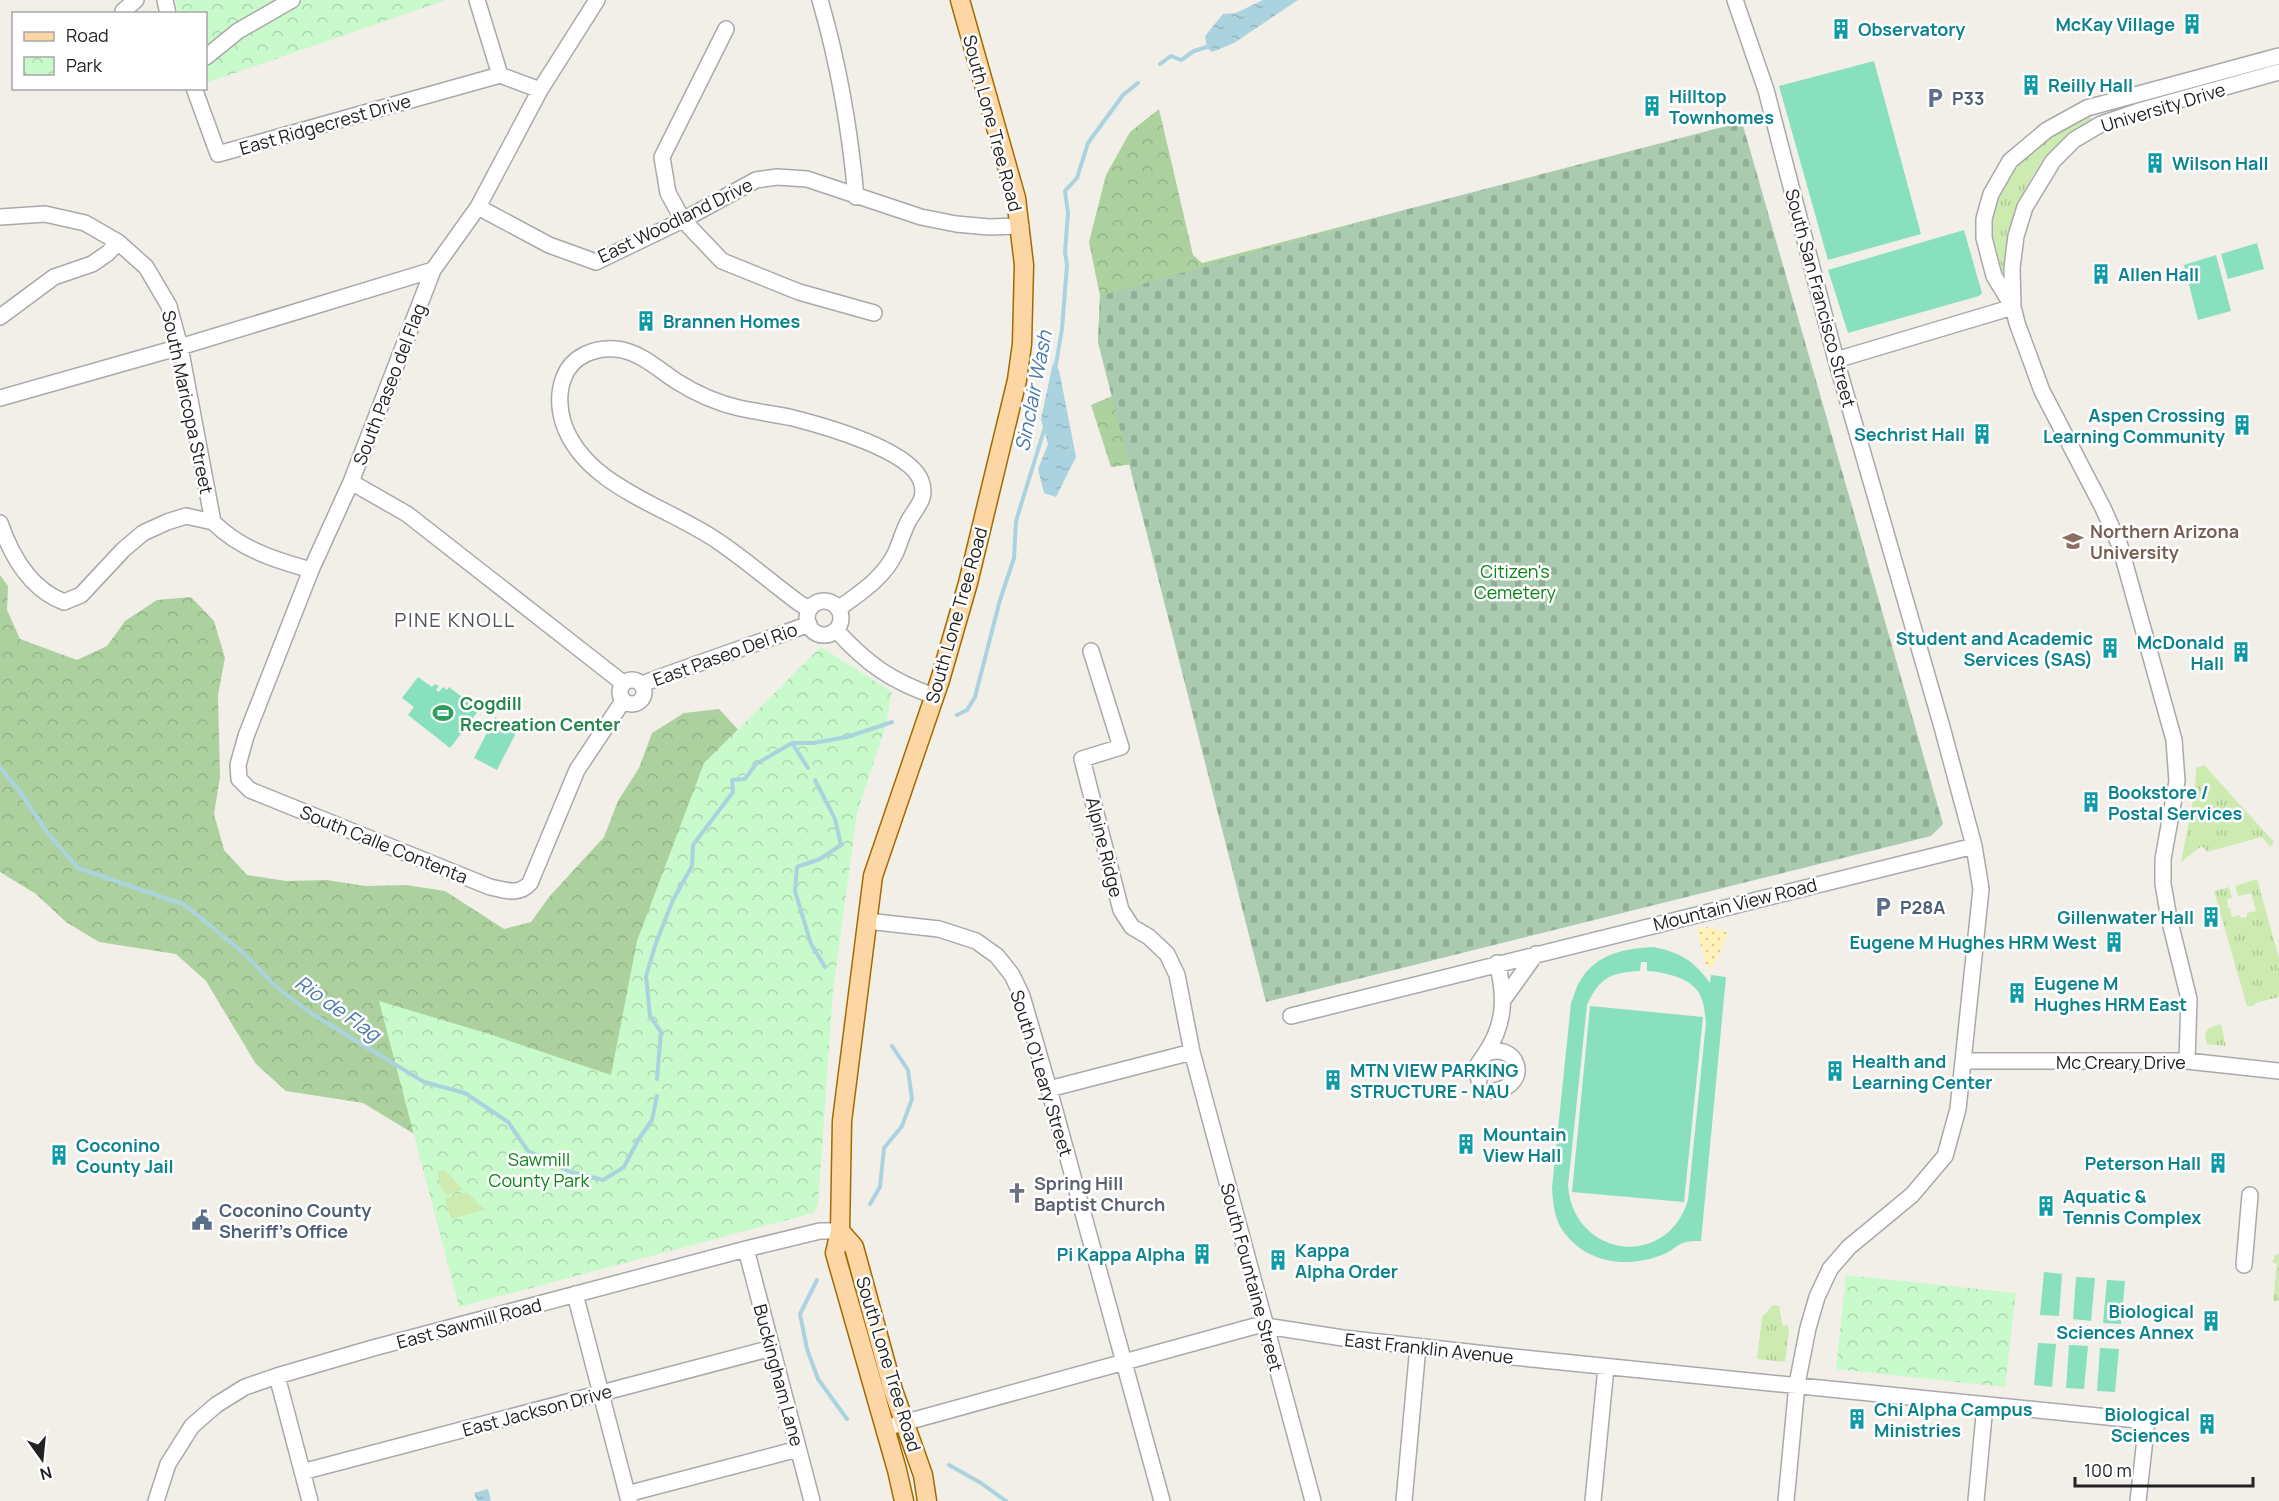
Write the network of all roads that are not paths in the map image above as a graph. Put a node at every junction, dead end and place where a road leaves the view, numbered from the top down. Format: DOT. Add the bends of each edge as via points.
graph roads {
  1 [pos="136,0"];
  2 [pos="292,0"];
  3 [pos="477,0"];
  4 [pos="597,0"];
  5 [pos="820,0"];
  6 [pos="960,0"];
  7 [pos="1735,0"];
  8 [pos="123,12"];
  9 [pos="726,29"];
  10 [pos="207,56"];
  11 [pos="2279,56"];
  12 [pos="2279,72"];
  13 [pos="500,75"];
  14 [pos="195,90"];
  15 [pos="540,90"];
  16 [pos="856,197"];
  17 [pos="477,207"];
  18 [pos="0,217"];
  19 [pos="683,219"];
  20 [pos="1021,226"];
  21 [pos="118,242"];
  22 [pos="433,270"];
  23 [pos="2013,307"];
  24 [pos="874,313"];
  25 [pos="0,317"];
  26 [pos="180,347"];
  27 [pos="1836,360"];
  28 [pos="0,398"];
  29 [pos="351,482"];
  30 [pos="213,522"];
  31 [pos="0,523"];
  32 [pos="311,570"];
  33 [pos="838,609"];
  34 [pos="809,616"];
  35 [pos="836,630"];
  36 [pos="1091,651"];
  37 [pos="623,682"];
  38 [pos="642,684"];
  39 [pos="934,696"];
  40 [pos="623,701"];
  41 [pos="250,790"];
  42 [pos="1974,846"];
  43 [pos="867,921"];
  44 [pos="1536,954"];
  45 [pos="1497,963"];
  46 [pos="1503,1000"];
  47 [pos="1291,1016"];
  48 [pos="1498,1035"];
  49 [pos="1192,1052"];
  50 [pos="1485,1054"];
  51 [pos="1509,1054"];
  52 [pos="1963,1061"];
  53 [pos="2187,1061"];
  54 [pos="2279,1071"];
  55 [pos="1479,1081"];
  56 [pos="1049,1089"];
  57 [pos="1494,1091"];
  58 [pos="2250,1195"];
  59 [pos="840,1231"];
  60 [pos="746,1249"];
  61 [pos="2244,1266"];
  62 [pos="575,1294"];
  63 [pos="1266,1326"];
  64 [pos="1418,1346"];
  65 [pos="772,1348"];
  66 [pos="1124,1362"];
  67 [pos="1606,1367"];
  68 [pos="277,1376"];
  69 [pos="1797,1384"];
  70 [pos="600,1393"];
  71 [pos="1985,1405"];
  72 [pos="905,1423"];
  73 [pos="885,1428"];
  74 [pos="798,1449"];
  75 [pos="302,1472"];
  76 [pos="628,1497"];
  77 [pos="156,1501"];
  78 [pos="310,1501"];
  79 [pos="812,1501"];
  80 [pos="904,1501"];
  81 [pos="927,1501"];
  82 [pos="1162,1501"];
  83 [pos="1313,1501"];
  84 [pos="1404,1501"];
  85 [pos="1593,1501"];
  86 [pos="1786,1501"];
  87 [pos="1976,1501"];
  88 [pos="2138,1501"];
  1 -- 8 [label="street"];
  2 -- 10 [label="street" via="238,31"];
  3 -- 13 [label="street"];
  4 -- 15 [label="street, South Paseo del Flag"];
  5 -- 16 [label="street" via="839,72"];
  6 -- 20 [label="main road, South Lone Tree Road"];
  7 -- 27 [label="street, South San Francisco Street" via="1766,90"];
  9 -- 19 [label="street" via="662,157 668,193"];
  11 -- 23 [label="street, University Drive" via="2087,108 2047,130 2010,161 1991,194 1984,238 1994,276"];
  12 -- 23 [label="street, University Drive" via="2139,111 2101,124 2074,140 2053,161 2025,207 2012,268"];
  13 -- 14 [label="street, East Ridgecrest Drive" via="218,154"];
  13 -- 15 [label="street"];
  15 -- 17 [label="street, South Paseo del Flag"];
  16 -- 19 [label="street, East Woodland Drive" via="807,179 777,177 756,180"];
  16 -- 20 [label="street, East Woodland Drive" via="956,224"];
  17 -- 19 [label="street, East Woodland Drive" via="549,245 596,262"];
  17 -- 22 [label="street, South Paseo del Flag"];
  18 -- 21 [label="street, South Maricopa Street" via="45,214 85,223"];
  19 -- 24 [label="street" via="722,261 799,292"];
  20 -- 39 [label="main road, South Lone Tree Road" via="1024,311 1017,380 968,583"];
  21 -- 25 [label="street" via="92,264 54,276"];
  21 -- 26 [label="street, South Maricopa Street" via="146,267 169,306"];
  22 -- 26 [label="street"];
  22 -- 29 [label="street, South Paseo del Flag"];
  23 -- 27 [label="street"];
  23 -- 53 [label="street" via="2042,391 2120,546 2174,740 2177,781 2163,873 2169,918 2189,999"];
  26 -- 28 [label="street"];
  26 -- 30 [label="street, South Maricopa Street"];
  27 -- 42 [label="street, South San Francisco Street"];
  29 -- 32 [label="street, South Paseo del Flag"];
  29 -- 37 [label="street" via="407,514"];
  30 -- 31 [label="street" via="186,516 143,533 81,595 64,602 50,597 18,565"];
  30 -- 32 [label="street" via="226,536 269,558"];
  32 -- 41 [label="street, South Paseo del Flag" via="246,736 238,765 239,779"];
  33 -- 34 [label="street" via="827,601 816,604"];
  33 -- 34 [label="street" via="876,580 896,552 907,523 923,499 922,484 914,471 892,454 855,437 711,399 630,352 600,350 577,359 562,380 560,409 569,436 585,459 610,481 719,541"];
  33 -- 35 [label="street" via="841,622"];
  34 -- 35 [label="street" via="818,634 829,635"];
  34 -- 38 [label="street, East Paseo Del Rio" via="738,651"];
  35 -- 39 [label="street" via="874,668"];
  36 -- 49 [label="street, Alpine Ridge" via="1121,747 1082,759 1121,910 1132,927 1167,954 1177,975"];
  37 -- 38 [label="street" via="632,679"];
  37 -- 40 [label="street"];
  38 -- 40 [label="street" via="641,699 634,704"];
  39 -- 43 [label="main road, South Lone Tree Road" via="873,876"];
  40 -- 41 [label="street, South Calle Contenta" via="577,770 532,878 521,890 490,887"];
  42 -- 44 [label="street, Mountain View Road"];
  42 -- 52 [label="street, South San Francisco Street" via="1981,889"];
  43 -- 56 [label="street, South O'Leary Street" via="939,929 976,941 997,956 1022,996"];
  43 -- 59 [label="main road, South Lone Tree Road" via="842,1121"];
  44 -- 45 [label="street, Mountain View Road"];
  44 -- 46 [label="street"];
  45 -- 46 [label="street"];
  45 -- 47 [label="street, Mountain View Road"];
  46 -- 48 [label="street"];
  48 -- 50 [label="street"];
  48 -- 51 [label="street"];
  49 -- 56 [label="street"];
  49 -- 63 [label="street, South Fountaine Street"];
  50 -- 51 [label="street" via="1498,1050"];
  50 -- 55 [label="street" via="1477,1066"];
  51 -- 57 [label="street" via="1517,1065 1516,1079 1506,1089"];
  52 -- 53 [label="street, Mc Creary Drive"];
  52 -- 69 [label="street, South San Francisco Street" via="1958,1109 1945,1156 1912,1195 1849,1247 1830,1269 1813,1306"];
  53 -- 54 [label="street, Mc Creary Drive"];
  56 -- 66 [label="street, South O'Leary Street"];
  58 -- 61 [label="street"];
  59 -- 60 [label="street, East Sawmill Road" via="820,1231"];
  59 -- 72 [label="main road, South Lone Tree Road" via="854,1247"];
  59 -- 73 [label="main road, South Lone Tree Road" via="836,1253"];
  60 -- 62 [label="street, East Sawmill Road"];
  60 -- 65 [label="street, Buckingham Lane"];
  62 -- 68 [label="street, East Sawmill Road"];
  62 -- 70 [label="street"];
  63 -- 64 [label="street, East Franklin Avenue"];
  63 -- 66 [label="street, East Franklin Avenue"];
  63 -- 83 [label="street, South Fountaine Street"];
  64 -- 67 [label="street, East Franklin Avenue"];
  64 -- 84 [label="street"];
  65 -- 70 [label="street, East Jackson Drive"];
  65 -- 74 [label="street, Buckingham Lane"];
  66 -- 72 [label="street, East Franklin Avenue"];
  66 -- 82 [label="street, South O'Leary Street"];
  67 -- 69 [label="street, East Franklin Avenue"];
  67 -- 85 [label="street"];
  68 -- 75 [label="street"];
  68 -- 77 [label="street, East Sawmill Road" via="244,1388 192,1426 168,1464"];
  69 -- 71 [label="street, East Franklin Avenue"];
  69 -- 86 [label="street, South San Francisco Street"];
  70 -- 75 [label="street, East Jackson Drive"];
  70 -- 76 [label="street"];
  71 -- 87 [label="street"];
  71 -- 88 [label="street, East Franklin Avenue" via="2147,1421"];
  72 -- 73 [label="street, East Franklin Avenue"];
  72 -- 81 [label="main road, South Lone Tree Road" via="923,1475"];
  73 -- 80 [label="main road, South Lone Tree Road"];
  74 -- 76 [label="street"];
  74 -- 79 [label="street, Buckingham Lane"];
  75 -- 78 [label="street"];
}
